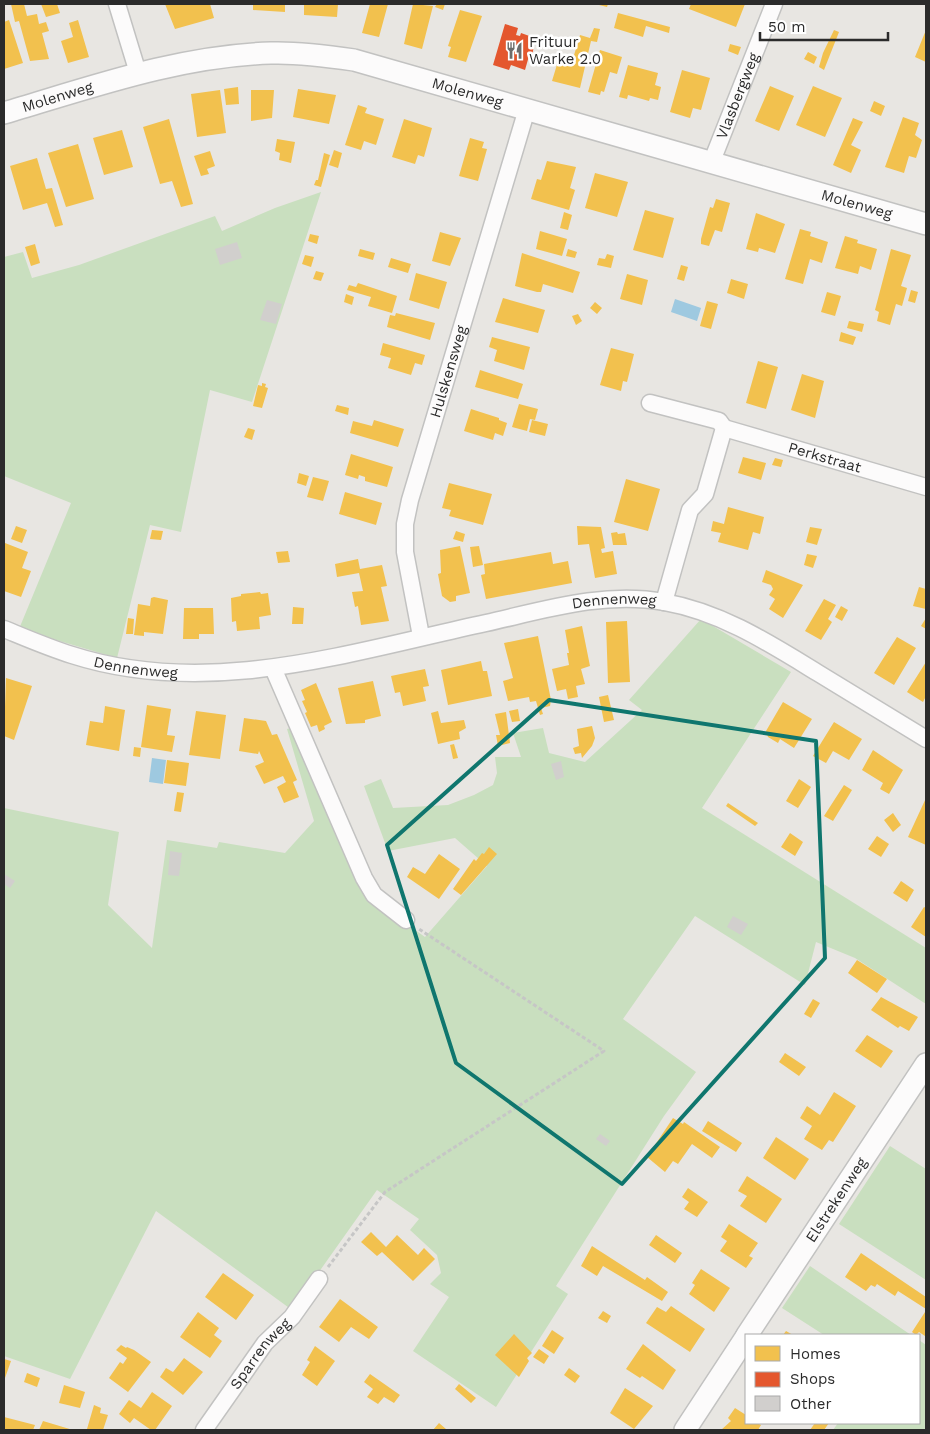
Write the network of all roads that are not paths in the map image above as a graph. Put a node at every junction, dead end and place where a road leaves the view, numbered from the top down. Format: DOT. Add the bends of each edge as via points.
graph roads {
  1 [pos="117,4"];
  2 [pos="774,4"];
  3 [pos="138,73"];
  4 [pos="527,109"];
  5 [pos="4,113"];
  6 [pos="712,161"];
  7 [pos="926,224"];
  8 [pos="650,403"];
  9 [pos="724,428"];
  10 [pos="926,487"];
  11 [pos="664,602"];
  12 [pos="4,629"];
  13 [pos="421,636"];
  14 [pos="273,668"];
  15 [pos="926,739"];
  16 [pos="406,920"];
  17 [pos="926,1064"];
  18 [pos="319,1279"];
  19 [pos="748,1334"];
  20 [pos="745,1339"];
  21 [pos="204,1430"];
  22 [pos="684,1430"];
  1 -- 3 [label="street"];
  2 -- 6 [label="street, Vlasbergweg"];
  3 -- 4 [label="street, Molenweg" via="222,56 309,54 354,60"];
  3 -- 5 [label="street, Molenweg"];
  4 -- 6 [label="street, Molenweg"];
  4 -- 13 [label="street, Hulskensweg" via="410,500 405,552"];
  6 -- 7 [label="street, Molenweg"];
  8 -- 9 [label="street, Perkstraat" via="719,421"];
  9 -- 10 [label="street, Perkstraat"];
  9 -- 11 [label="street" via="705,494 690,510"];
  11 -- 13 [label="street, Dennenweg" via="631,598 582,602"];
  11 -- 15 [label="street, Dennenweg" via="701,611 750,631"];
  12 -- 14 [label="street, Dennenweg" via="73,656 162,672"];
  13 -- 14 [label="street, Dennenweg" via="314,662"];
  14 -- 16 [label="street" via="364,878 374,895"];
  17 -- 19 [label="street, Elstrekenweg"];
  18 -- 21 [label="street, Sparrenweg" via="292,1316 264,1343"];
  20 -- 22 [label="street, Elstrekenweg"];
}
